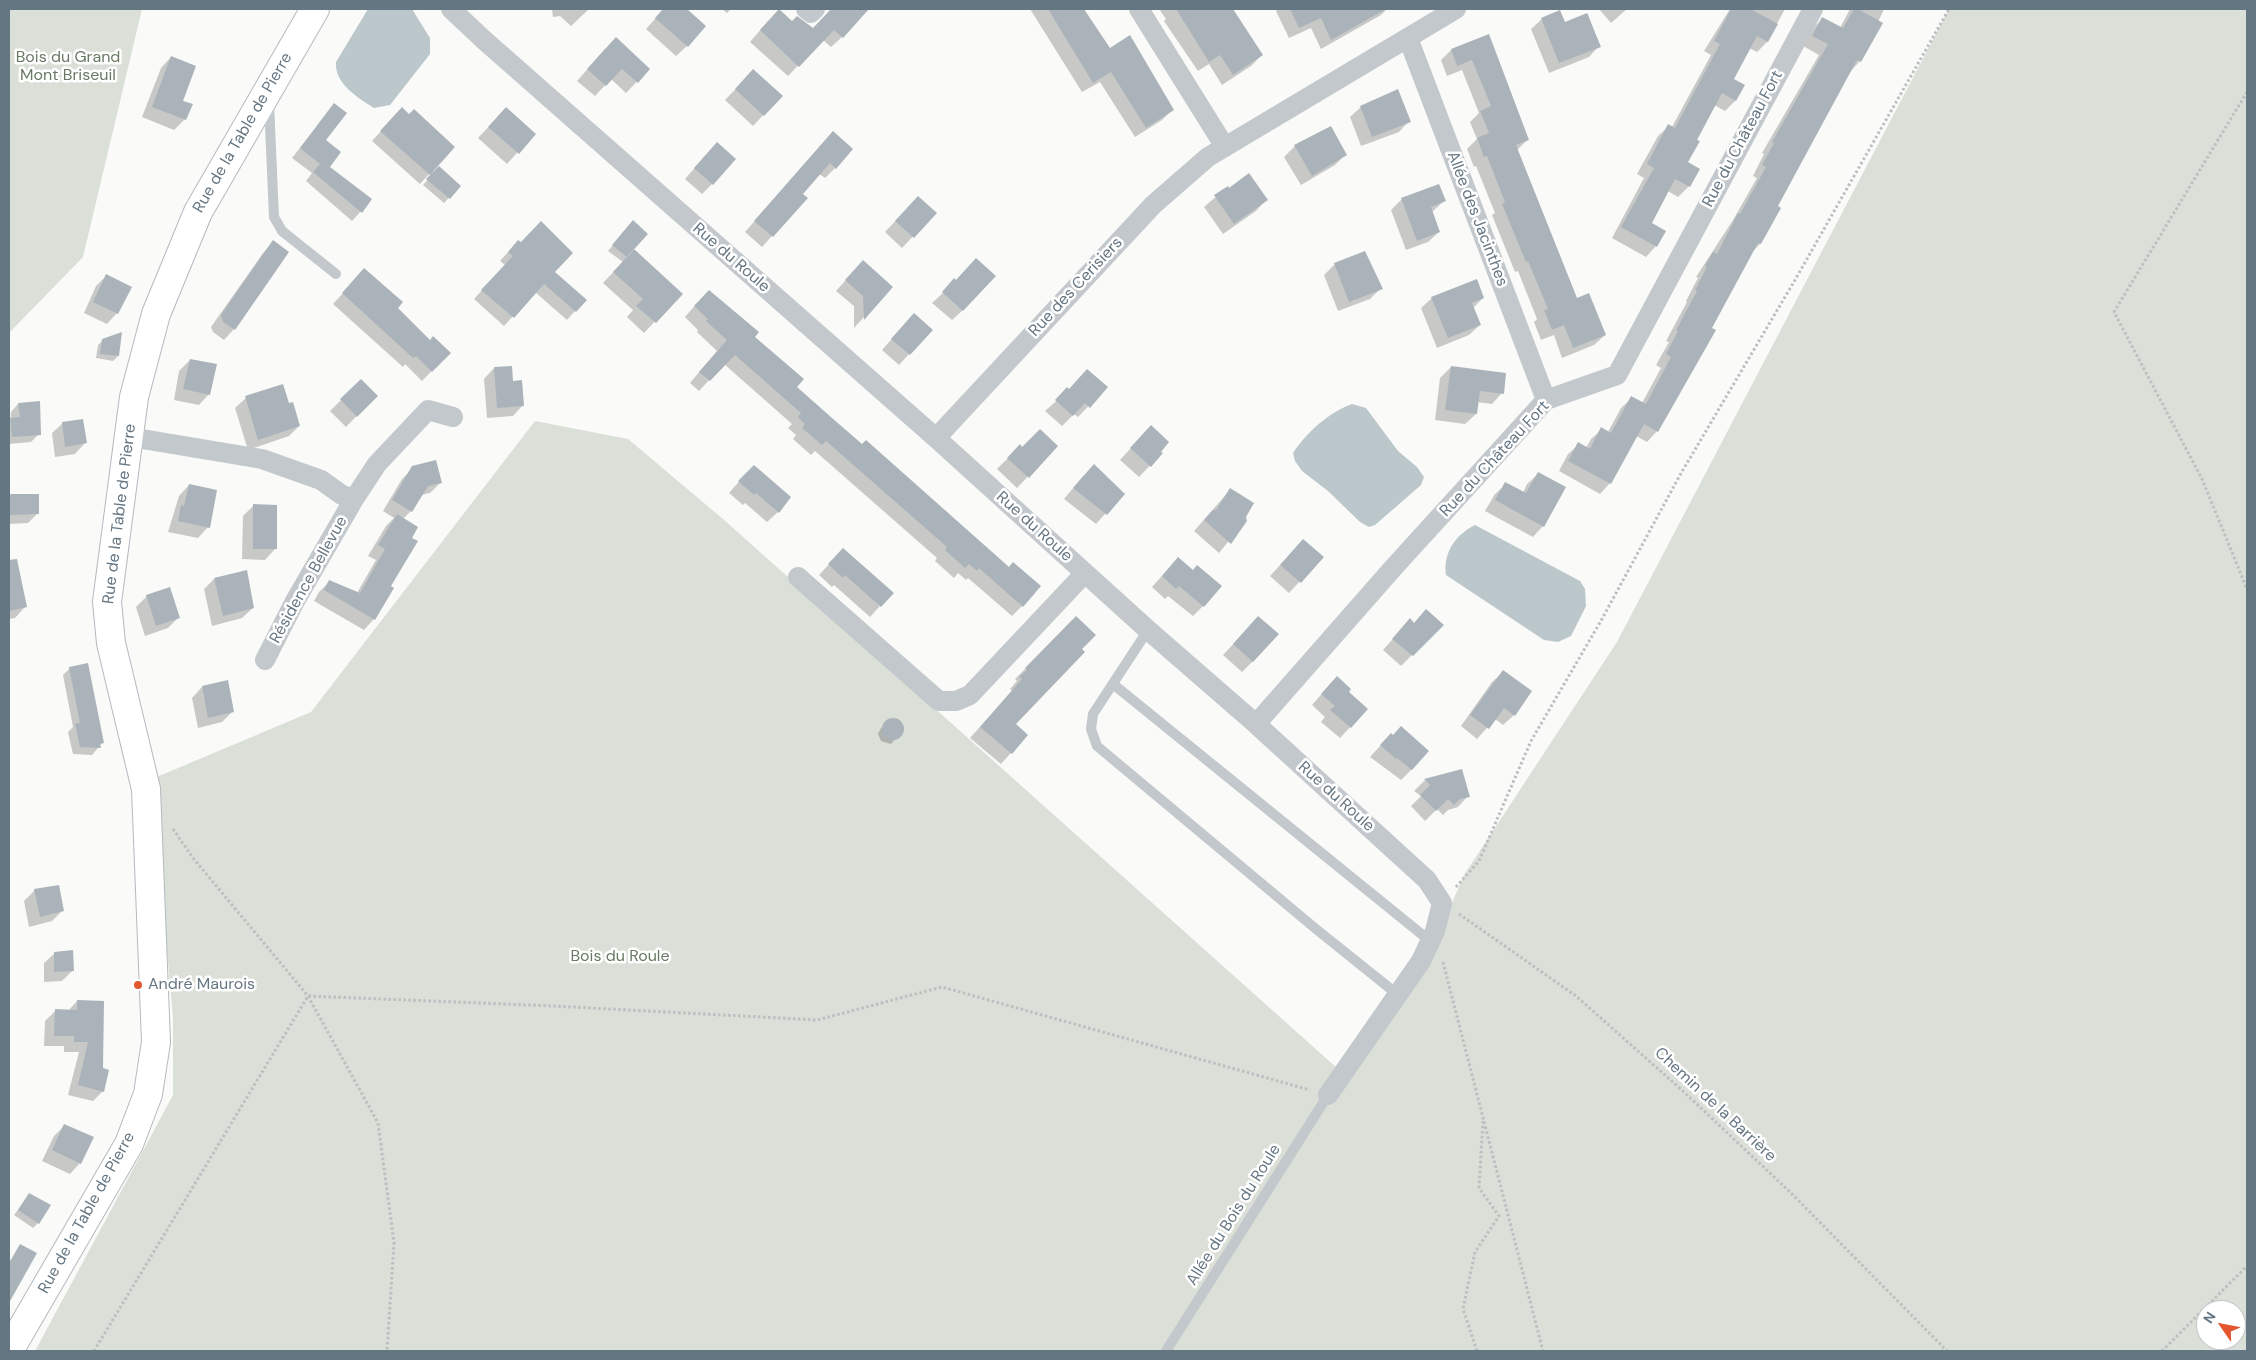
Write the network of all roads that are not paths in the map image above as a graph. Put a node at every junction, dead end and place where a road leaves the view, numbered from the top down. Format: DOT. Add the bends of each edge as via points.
graph roads {
  1 [pos="315,9"];
  2 [pos="451,9"];
  3 [pos="806,9"];
  4 [pos="815,9"];
  5 [pos="1139,9"];
  6 [pos="1456,9"];
  7 [pos="1813,9"];
  8 [pos="1408,38"];
  9 [pos="268,89"];
  10 [pos="1225,147"];
  11 [pos="336,274"];
  12 [pos="1546,400"];
  13 [pos="453,417"];
  14 [pos="130,438"];
  15 [pos="936,438"];
  16 [pos="354,499"];
  17 [pos="1085,573"];
  18 [pos="798,576"];
  19 [pos="1148,630"];
  20 [pos="266,660"];
  21 [pos="1113,684"];
  22 [pos="1256,724"];
  23 [pos="1433,936"];
  24 [pos="1397,994"];
  25 [pos="1328,1095"];
  26 [pos="9,1351"];
  27 [pos="1166,1351"];
  1 -- 9 [label="street, Rue de la Table de Pierre"];
  2 -- 15 [label="street, Rue du Roule"];
  3 -- 4 [label="street" via="811,13"];
  5 -- 10 [label="street"];
  6 -- 8 [label="street, Rue des Cerisiers"];
  7 -- 12 [label="street, Rue du Château Fort" via="1617,374"];
  8 -- 10 [label="street, Rue des Cerisiers"];
  8 -- 12 [label="street, Allée des Jacinthes"];
  9 -- 11 [label="lane" via="274,217 282,231"];
  9 -- 14 [label="street, Rue de la Table de Pierre" via="198,212 156,314 134,397"];
  10 -- 15 [label="street, Rue des Cerisiers" via="1208,157 1153,205"];
  12 -- 22 [label="street, Rue du Château Fort"];
  13 -- 16 [label="street, Résidence Bellevue" via="428,410 377,464"];
  14 -- 16 [label="street, Résidence Bellevue" via="262,460 322,480 342,495"];
  14 -- 26 [label="street, Rue de la Table de Pierre" via="107,602 111,643 146,789 156,1042 148,1094 129,1144"];
  15 -- 17 [label="street, Rue du Roule"];
  16 -- 20 [label="street, Résidence Bellevue" via="295,601"];
  17 -- 18 [label="street" via="970,695 956,701 939,701"];
  17 -- 19 [label="street, Rue du Roule"];
  19 -- 21 [label="lane"];
  19 -- 22 [label="street, Rue du Roule"];
  21 -- 23 [label="lane"];
  21 -- 24 [label="lane" via="1093,714 1091,729 1097,746"];
  22 -- 23 [label="street, Rue du Roule" via="1427,880 1442,903"];
  23 -- 24 [label="street" via="1421,961"];
  24 -- 25 [label="street"];
  25 -- 27 [label="lane, Allée du Bois du Roule"];
}
